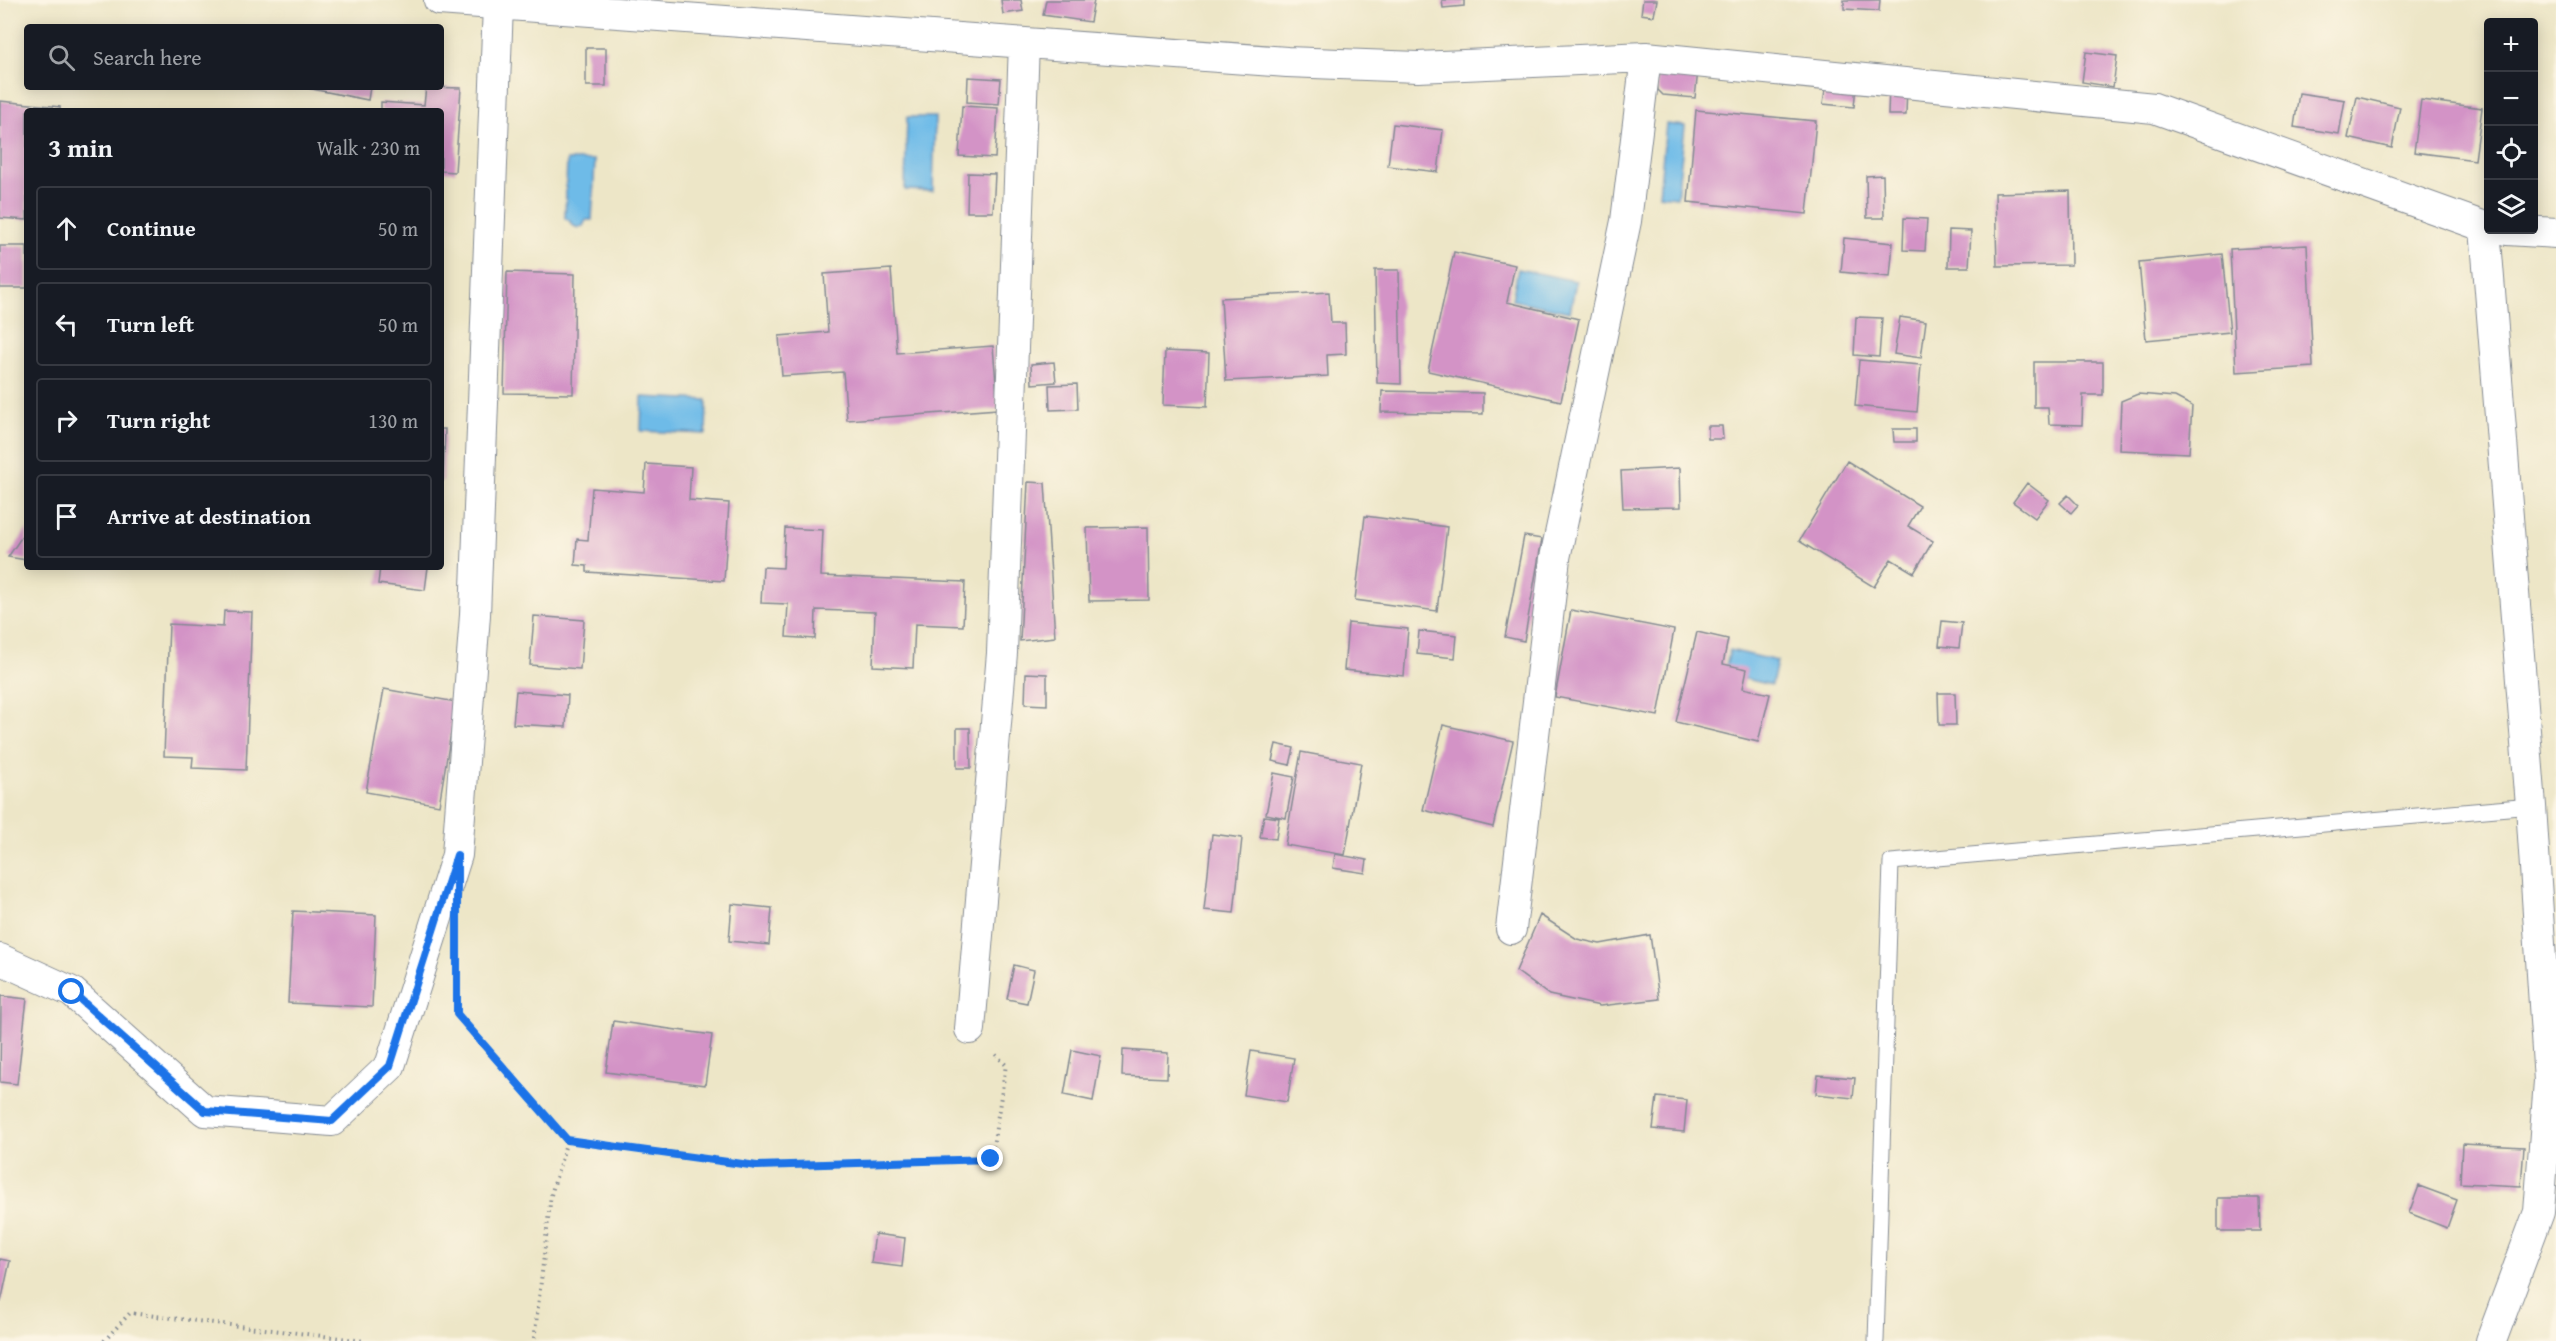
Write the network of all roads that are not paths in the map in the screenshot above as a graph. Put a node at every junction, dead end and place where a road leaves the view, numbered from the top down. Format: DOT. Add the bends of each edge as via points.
graph roads {
  1 [pos="439,0"];
  2 [pos="498,5"];
  3 [pos="1024,43"];
  4 [pos="1646,57"];
  5 [pos="2484,224"];
  6 [pos="2538,232"];
  7 [pos="2556,233"];
  8 [pos="2494,234"];
  9 [pos="2531,806"];
  10 [pos="1511,929"];
  11 [pos="0,958"];
  12 [pos="970,1029"];
  13 [pos="1876,1341"];
  14 [pos="2491,1341"];
  1 -- 2 [label="street"];
  2 -- 3 [label="street"];
  2 -- 11 [label="street" via="475,615 457,855 390,1066 332,1121 205,1111 72,992"];
  3 -- 4 [label="street" via="1287,62 1419,67"];
  3 -- 12 [label="street" via="1002,653"];
  4 -- 5 [label="street" via="2154,108"];
  4 -- 10 [label="street" via="1626,221 1555,558"];
  6 -- 7 [label="street"];
  8 -- 9 [label="street"];
  9 -- 13 [label="lane" via="1891,862"];
  9 -- 14 [label="street" via="2549,1081 2539,1212"];
}
